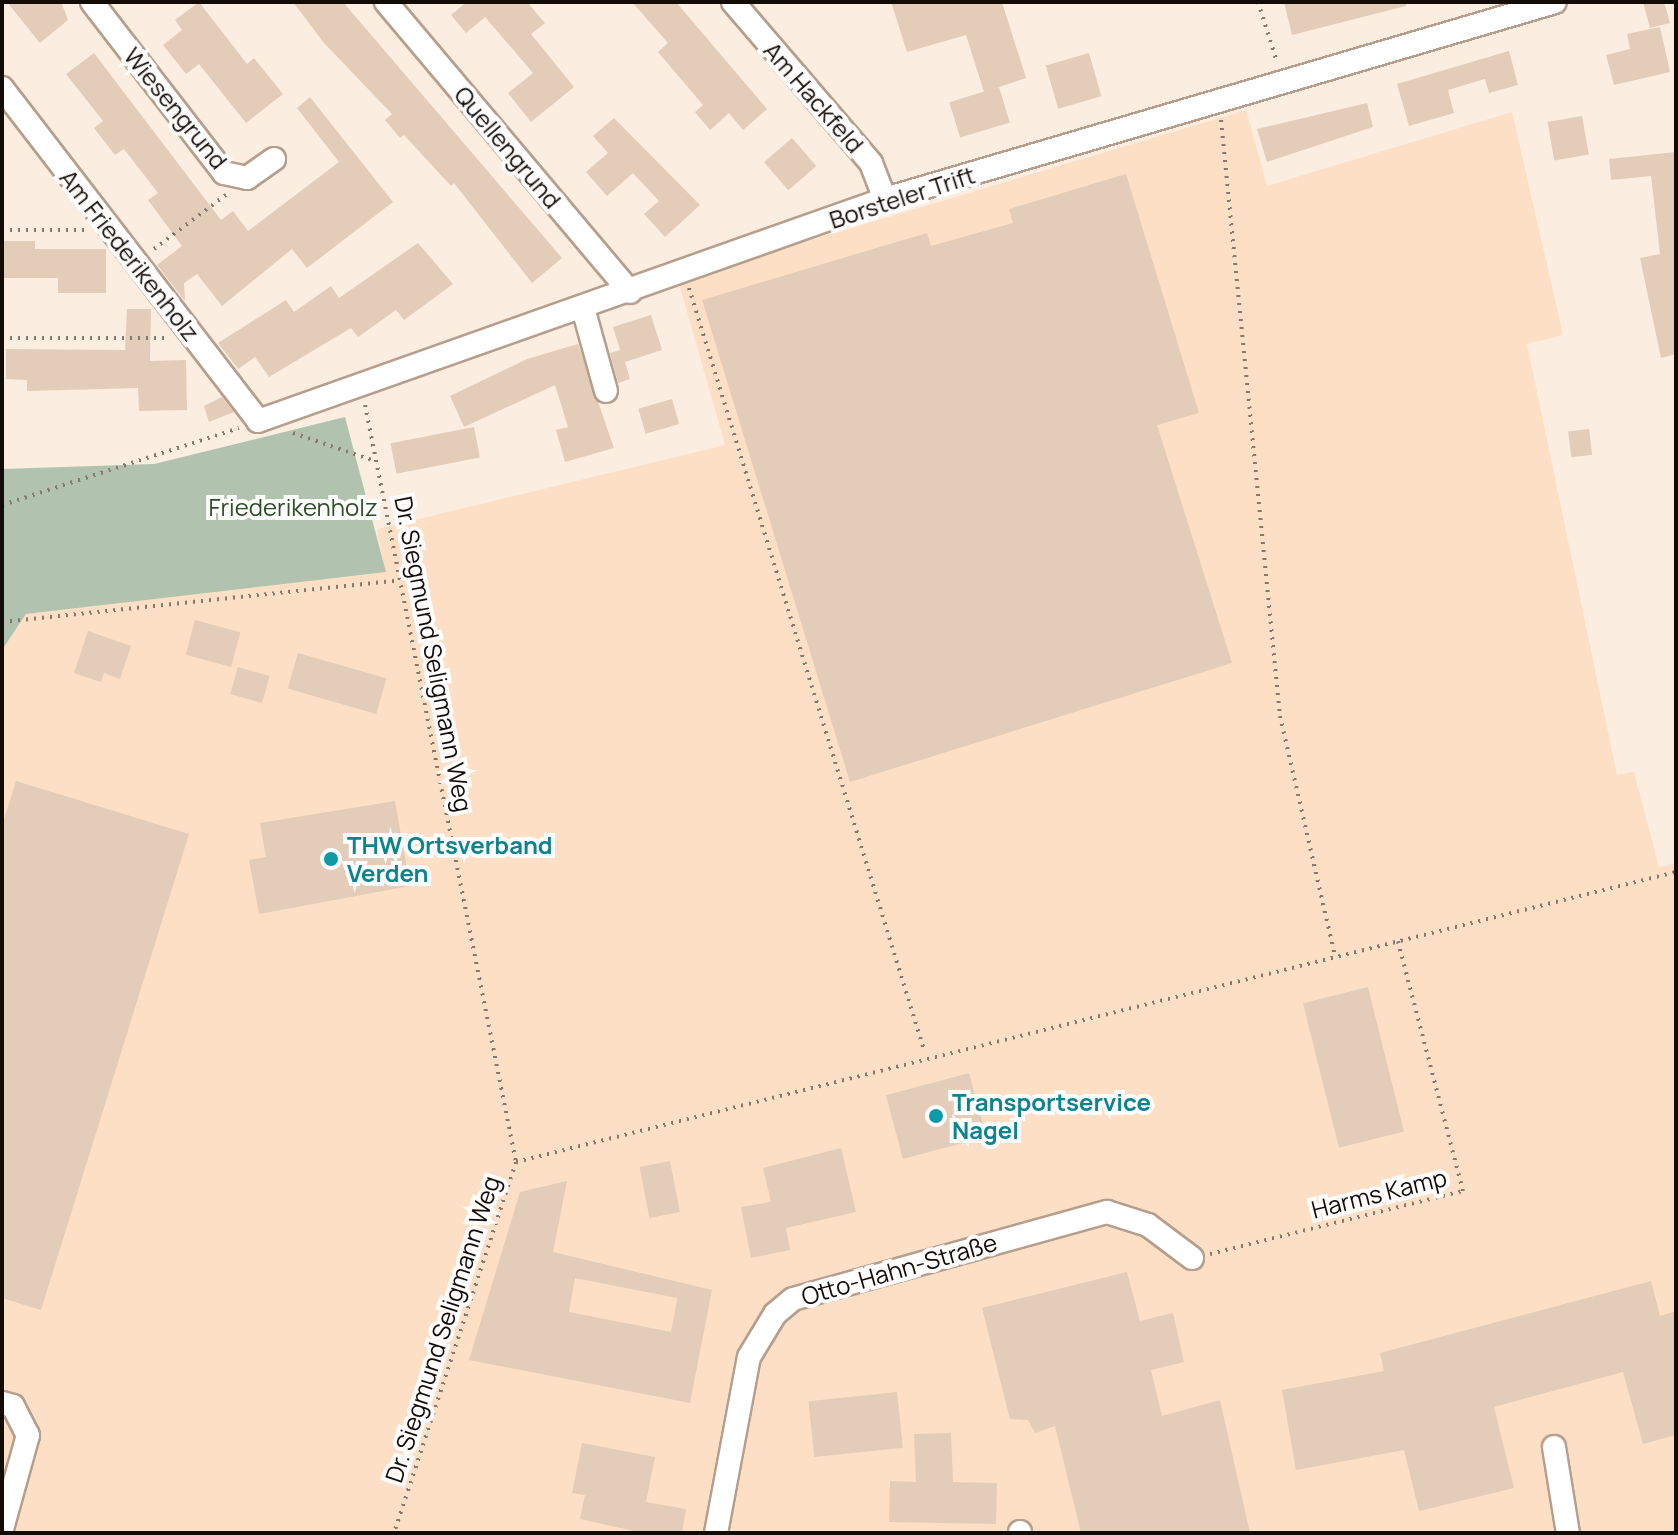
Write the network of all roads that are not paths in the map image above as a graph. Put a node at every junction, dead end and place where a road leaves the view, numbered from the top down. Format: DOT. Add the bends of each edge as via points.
graph roads {
  1 [pos="92,2"];
  2 [pos="386,2"];
  3 [pos="733,2"];
  4 [pos="1555,2"];
  5 [pos="2,88"];
  6 [pos="274,159"];
  7 [pos="885,199"];
  8 [pos="630,292"];
  9 [pos="583,308"];
  10 [pos="606,391"];
  11 [pos="258,421"];
  12 [pos="1192,1258"];
  13 [pos="2,1403"];
  14 [pos="1554,1447"];
  15 [pos="2,1529"];
  16 [pos="716,1533"];
  17 [pos="1568,1533"];
  1 -- 6 [label="street, Wiesengrund" via="224,173 247,178"];
  2 -- 8 [label="street, Quellengrund"];
  3 -- 7 [label="street, Am Hackfeld" via="871,163"];
  4 -- 7 [label="street, Borsteler Trift"];
  5 -- 11 [label="street, Am Friederikenholz"];
  7 -- 8 [label="street, Borsteler Trift"];
  8 -- 9 [label="street, Borsteler Trift"];
  9 -- 10 [label="street"];
  9 -- 11 [label="street, Borsteler Trift"];
  12 -- 16 [label="street, Otto-Hahn-Straße" via="1148,1225 1107,1212 793,1299 775,1314 749,1357"];
  13 -- 15 [label="street" via="13,1406 28,1435"];
  14 -- 17 [label="street"];
}
